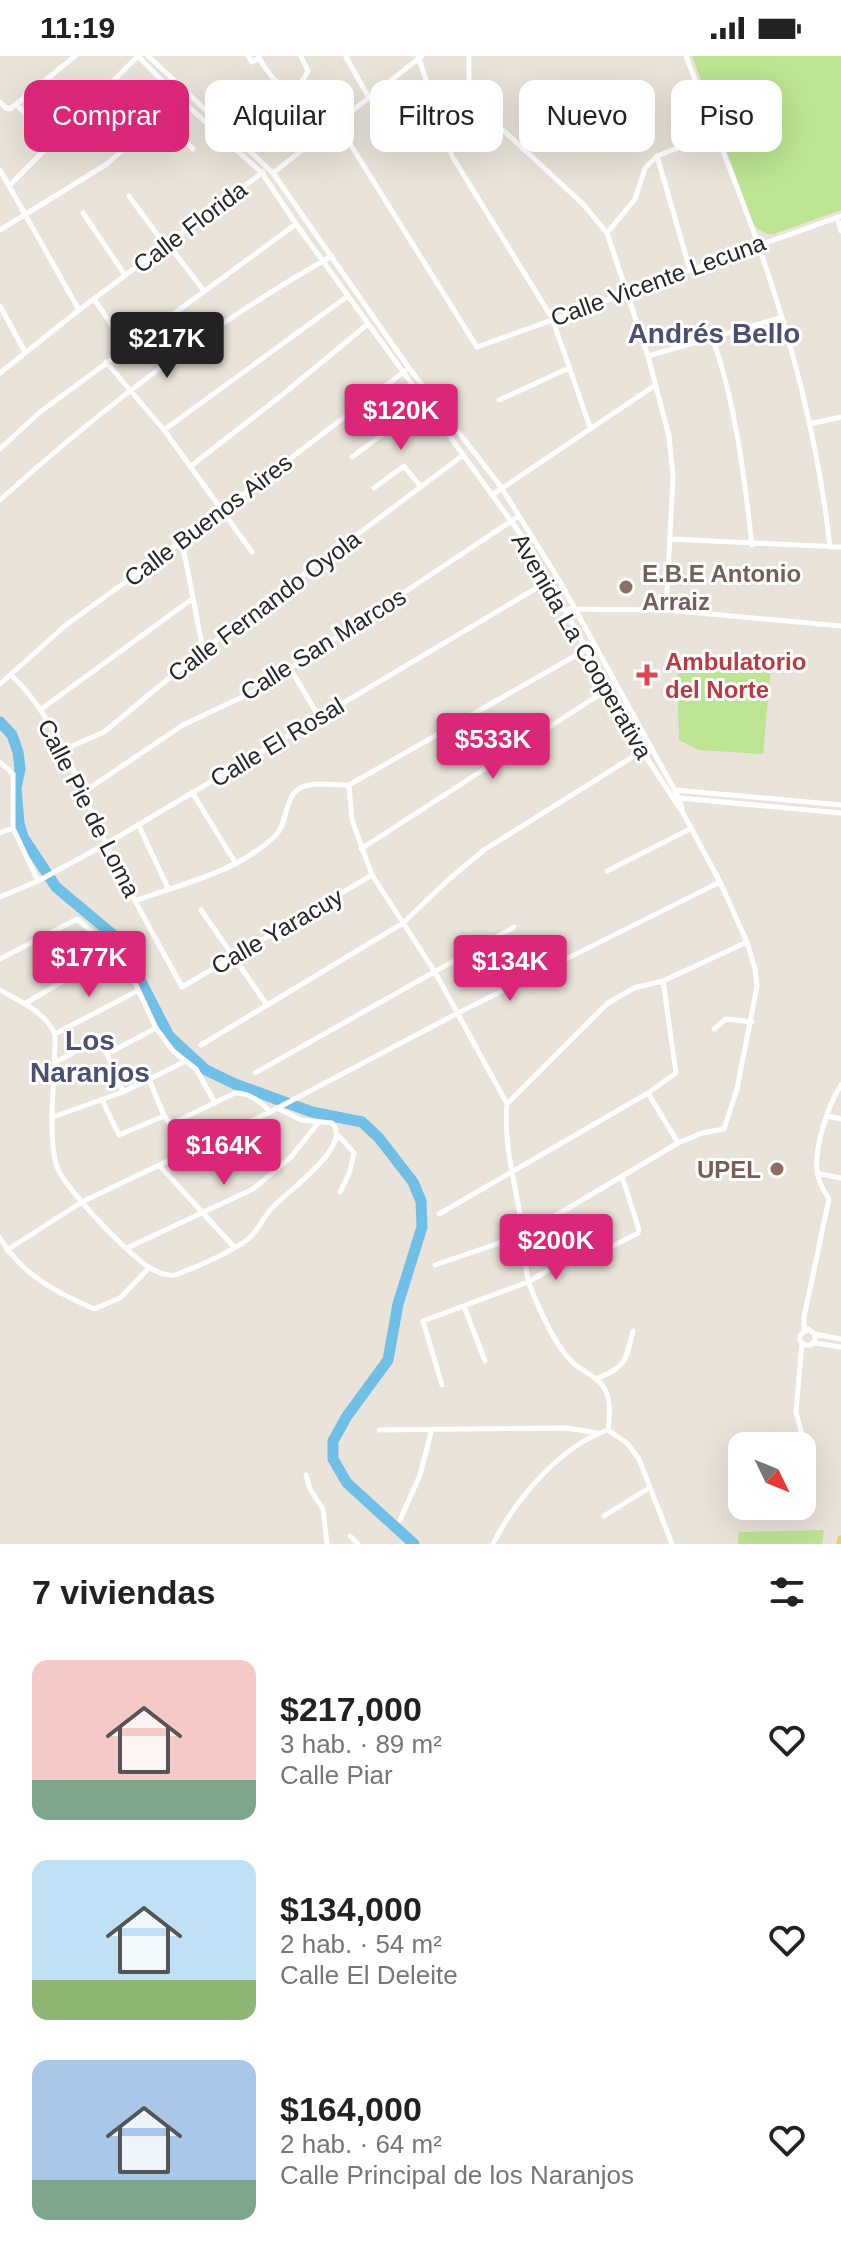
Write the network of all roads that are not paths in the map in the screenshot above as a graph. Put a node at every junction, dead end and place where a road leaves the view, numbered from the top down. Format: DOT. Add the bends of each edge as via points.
graph roads {
  1 [pos="75,56"];
  2 [pos="138,56"];
  3 [pos="148,56"];
  4 [pos="248,56"];
  5 [pos="301,56"];
  6 [pos="469,56"];
  7 [pos="686,56"];
  8 [pos="346,57"];
  9 [pos="420,57"];
  10 [pos="115,80"];
  11 [pos="161,80"];
  12 [pos="273,80"];
  13 [pos="302,80"];
  14 [pos="695,80"];
  15 [pos="369,98"];
  16 [pos="0,102"];
  17 [pos="17,105"];
  18 [pos="189,107"];
  19 [pos="205,110"];
  20 [pos="354,110"];
  21 [pos="24,112"];
  22 [pos="189,145"];
  23 [pos="193,149"];
  24 [pos="354,150"];
  25 [pos="671,151"];
  26 [pos="45,152"];
  27 [pos="120,152"];
  28 [pos="248,152"];
  29 [pos="300,152"];
  30 [pos="721,152"];
  31 [pos="657,156"];
  32 [pos="0,170"];
  33 [pos="265,170"];
  34 [pos="273,173"];
  35 [pos="9,186"];
  36 [pos="129,196"];
  37 [pos="25,213"];
  38 [pos="83,213"];
  39 [pos="839,217"];
  40 [pos="296,224"];
  41 [pos="0,230"];
  42 [pos="841,231"];
  43 [pos="607,233"];
  44 [pos="168,244"];
  45 [pos="758,245"];
  46 [pos="332,256"];
  47 [pos="324,261"];
  48 [pos="690,270"];
  49 [pos="125,275"];
  50 [pos="204,291"];
  51 [pos="628,291"];
  52 [pos="348,296"];
  53 [pos="94,299"];
  54 [pos="0,306"];
  55 [pos="79,310"];
  56 [pos="552,318"];
  57 [pos="780,318"];
  58 [pos="368,324"];
  59 [pos="713,339"];
  60 [pos="127,347"];
  61 [pos="25,352"];
  62 [pos="648,356"];
  63 [pos="106,362"];
  64 [pos="569,368"];
  65 [pos="406,370"];
  66 [pos="0,373"];
  67 [pos="654,386"];
  68 [pos="130,391"];
  69 [pos="499,400"];
  70 [pos="425,403"];
  71 [pos="841,417"];
  72 [pos="809,424"];
  73 [pos="590,427"];
  74 [pos="164,430"];
  75 [pos="0,449"];
  76 [pos="462,456"];
  77 [pos="352,457"];
  78 [pos="191,466"];
  79 [pos="421,487"];
  80 [pos="501,487"];
  81 [pos="374,488"];
  82 [pos="492,495"];
  83 [pos="0,500"];
  84 [pos="223,510"];
  85 [pos="519,516"];
  86 [pos="511,522"];
  87 [pos="670,539"];
  88 [pos="182,541"];
  89 [pos="752,545"];
  90 [pos="830,547"];
  91 [pos="841,547"];
  92 [pos="252,552"];
  93 [pos="550,580"];
  94 [pos="192,599"];
  95 [pos="574,608"];
  96 [pos="565,609"];
  97 [pos="666,610"];
  98 [pos="841,626"];
  99 [pos="594,644"];
  100 [pos="587,649"];
  101 [pos="203,650"];
  102 [pos="290,668"];
  103 [pos="11,675"];
  104 [pos="0,684"];
  105 [pos="608,689"];
  106 [pos="40,710"];
  107 [pos="319,717"];
  108 [pos="63,750"];
  109 [pos="642,751"];
  110 [pos="0,762"];
  111 [pos="349,785"];
  112 [pos="666,790"];
  113 [pos="674,790"];
  114 [pos="192,792"];
  115 [pos="82,793"];
  116 [pos="671,798"];
  117 [pos="679,798"];
  118 [pos="841,805"];
  119 [pos="683,813"];
  120 [pos="841,813"];
  121 [pos="138,824"];
  122 [pos="13,828"];
  123 [pos="690,829"];
  124 [pos="0,833"];
  125 [pos="106,844"];
  126 [pos="361,849"];
  127 [pos="236,864"];
  128 [pos="607,871"];
  129 [pos="372,875"];
  130 [pos="41,879"];
  131 [pos="720,882"];
  132 [pos="168,888"];
  133 [pos="1,895"];
  134 [pos="135,901"];
  135 [pos="201,910"];
  136 [pos="403,923"];
  137 [pos="514,927"];
  138 [pos="747,942"];
  139 [pos="114,951"];
  140 [pos="234,956"];
  141 [pos="0,959"];
  142 [pos="435,972"];
  143 [pos="663,981"];
  144 [pos="182,987"];
  145 [pos="0,990"];
  146 [pos="137,991"];
  147 [pos="26,1003"];
  148 [pos="267,1005"];
  149 [pos="458,1013"];
  150 [pos="752,1022"];
  151 [pos="156,1028"];
  152 [pos="714,1029"];
  153 [pos="55,1034"];
  154 [pos="201,1045"];
  155 [pos="107,1054"];
  156 [pos="56,1062"];
  157 [pos="184,1062"];
  158 [pos="255,1073"];
  159 [pos="149,1079"];
  160 [pos="841,1085"];
  161 [pos="123,1092"];
  162 [pos="648,1093"];
  163 [pos="102,1100"];
  164 [pos="215,1103"];
  165 [pos="507,1104"];
  166 [pos="278,1107"];
  167 [pos="270,1112"];
  168 [pos="164,1116"];
  169 [pos="828,1116"];
  170 [pos="53,1117"];
  171 [pos="841,1119"];
  172 [pos="319,1123"];
  173 [pos="339,1136"];
  174 [pos="678,1143"];
  175 [pos="160,1166"];
  176 [pos="511,1173"];
  177 [pos="817,1173"];
  178 [pos="622,1176"];
  179 [pos="841,1178"];
  180 [pos="340,1192"];
  181 [pos="82,1202"];
  182 [pos="204,1213"];
  183 [pos="439,1214"];
  184 [pos="523,1235"];
  185 [pos="0,1238"];
  186 [pos="233,1246"];
  187 [pos="127,1248"];
  188 [pos="7,1250"];
  189 [pos="435,1265"];
  190 [pos="149,1268"];
  191 [pos="528,1282"];
  192 [pos="464,1306"];
  193 [pos="804,1330"];
  194 [pos="633,1331"];
  195 [pos="815,1334"];
  196 [pos="841,1339"];
  197 [pos="802,1343"];
  198 [pos="814,1343"];
  199 [pos="841,1347"];
  200 [pos="485,1361"];
  201 [pos="598,1378"];
  202 [pos="442,1385"];
  203 [pos="432,1429"];
  204 [pos="379,1430"];
  205 [pos="608,1430"];
  206 [pos="801,1432"];
  207 [pos="599,1433"];
  208 [pos="306,1475"];
  209 [pos="649,1488"];
  210 [pos="604,1516"];
  211 [pos="400,1520"];
  212 [pos="350,1536"];
  213 [pos="327,1544"];
  214 [pos="358,1544"];
  215 [pos="493,1544"];
  216 [pos="672,1544"];
  1 -- 17 [label="street"];
  2 -- 10 [label="street"];
  2 -- 11 [label="street, Avenida La Cooperativa"];
  3 -- 19 [label="street, Avenida La Cooperativa"];
  4 -- 12 [label="street" via="252,62 259,58"];
  5 -- 13 [label="street" via="308,71"];
  6 -- 43 [label="street" via="469,87 478,107"];
  7 -- 14 [label="street"];
  8 -- 15 [label="street"];
  9 -- 15 [label="street"];
  9 -- 56 [label="street" via="452,156"];
  15 -- 20 [label="street"];
  16 -- 17 [label="street" via="10,109"];
  17 -- 21 [label="street"];
  18 -- 33 [label="street, Avenida La Cooperativa"];
  22 -- 23 [label="street"];
  24 -- 56 [label="street, Calle Vicente Lecuna" via="477,347"];
  25 -- 31 [label="street"];
  26 -- 35 [label="street"];
  27 -- 37 [label="street"];
  28 -- 33 [label="street, Avenida La Cooperativa"];
  29 -- 34 [label="street"];
  30 -- 45 [label="street"];
  31 -- 43 [label="street" via="645,168 635,199"];
  31 -- 48 [label="street"];
  32 -- 35 [label="street"];
  33 -- 34 [label="street, Avenida La Cooperativa"];
  33 -- 40 [label="street, Avenida La Cooperativa"];
  33 -- 44 [label="street, Calle Florida"];
  34 -- 46 [label="street, Avenida La Cooperativa"];
  35 -- 37 [label="street"];
  36 -- 44 [label="street"];
  37 -- 41 [label="street"];
  37 -- 55 [label="street"];
  38 -- 49 [label="street"];
  39 -- 42 [label="street"];
  39 -- 45 [label="street, Calle Vicente Lecuna"];
  40 -- 47 [label="street, Avenida La Cooperativa"];
  40 -- 50 [label="street"];
  43 -- 51 [label="street"];
  44 -- 49 [label="street, Calle Florida"];
  44 -- 50 [label="street"];
  45 -- 48 [label="street, Calle Vicente Lecuna"];
  45 -- 57 [label="street"];
  46 -- 47 [label="street"];
  46 -- 65 [label="street, Avenida La Cooperativa"];
  47 -- 52 [label="street, Avenida La Cooperativa"];
  47 -- 68 [label="street" via="195,341"];
  48 -- 51 [label="street, Calle Vicente Lecuna"];
  49 -- 53 [label="street, Calle Florida"];
  50 -- 60 [label="street"];
  51 -- 56 [label="street, Calle Vicente Lecuna"];
  51 -- 62 [label="street"];
  52 -- 58 [label="street, Avenida La Cooperativa"];
  52 -- 74 [label="street"];
  53 -- 55 [label="street, Calle Florida"];
  53 -- 60 [label="street"];
  54 -- 61 [label="street"];
  55 -- 61 [label="street, Calle Florida"];
  56 -- 64 [label="street"];
  57 -- 59 [label="street"];
  57 -- 72 [label="street"];
  58 -- 65 [label="street, Avenida La Cooperativa"];
  58 -- 78 [label="street"];
  59 -- 62 [label="street"];
  59 -- 89 [label="street" via="738,429"];
  60 -- 63 [label="street"];
  61 -- 66 [label="street, Calle Florida"];
  62 -- 67 [label="street"];
  63 -- 68 [label="street"];
  63 -- 75 [label="street"];
  64 -- 69 [label="street"];
  64 -- 73 [label="street"];
  65 -- 70 [label="street, Avenida La Cooperativa"];
  65 -- 80 [label="street, Avenida La Cooperativa"];
  65 -- 84 [label="street, Calle Buenos Aires"];
  67 -- 73 [label="street"];
  67 -- 87 [label="street" via="669,436"];
  68 -- 74 [label="street"];
  68 -- 83 [label="street"];
  70 -- 76 [label="street, Avenida La Cooperativa"];
  70 -- 77 [label="street"];
  71 -- 72 [label="street"];
  72 -- 90 [label="street" via="824,488"];
  73 -- 80 [label="street"];
  74 -- 78 [label="street"];
  76 -- 79 [label="street, Calle Fernando Oyola"];
  76 -- 82 [label="street, Avenida La Cooperativa"];
  78 -- 84 [label="street"];
  79 -- 81 [label="street" via="404,466"];
  79 -- 101 [label="street, Calle Fernando Oyola"];
  80 -- 82 [label="street"];
  80 -- 85 [label="street, Avenida La Cooperativa"];
  82 -- 86 [label="street, Avenida La Cooperativa"];
  84 -- 88 [label="street, Calle Buenos Aires"];
  84 -- 92 [label="street"];
  85 -- 86 [label="street, Calle San Marcos"];
  85 -- 95 [label="street, Avenida La Cooperativa"];
  86 -- 93 [label="street, Avenida La Cooperativa"];
  86 -- 102 [label="street, Calle San Marcos"];
  87 -- 89 [label="street"];
  87 -- 97 [label="street"];
  88 -- 94 [label="street"];
  88 -- 103 [label="street, Calle Buenos Aires" via="66,625"];
  89 -- 90 [label="street"];
  90 -- 91 [label="street"];
  93 -- 96 [label="street, Avenida La Cooperativa"];
  93 -- 107 [label="street, Calle El Rosal"];
  94 -- 101 [label="street"];
  94 -- 106 [label="street"];
  95 -- 96 [label="street"];
  95 -- 97 [label="street"];
  95 -- 99 [label="street, Avenida La Cooperativa"];
  96 -- 100 [label="street, Avenida La Cooperativa"];
  97 -- 98 [label="street"];
  99 -- 100 [label="street"];
  99 -- 113 [label="street, Avenida La Cooperativa"];
  100 -- 105 [label="street, Avenida La Cooperativa"];
  100 -- 111 [label="street"];
  101 -- 108 [label="street, Calle Fernando Oyola" via="104,732"];
  102 -- 107 [label="street"];
  102 -- 115 [label="street, Calle San Marcos" via="183,725"];
  103 -- 104 [label="street, Calle Buenos Aires"];
  103 -- 106 [label="street, Calle Pie de Loma"];
  105 -- 109 [label="street, Avenida La Cooperativa"];
  105 -- 126 [label="street"];
  106 -- 108 [label="street, Calle Pie de Loma"];
  107 -- 114 [label="street, Calle El Rosal"];
  108 -- 115 [label="street, Calle Pie de Loma"];
  109 -- 112 [label="street, Avenida La Cooperativa"];
  109 -- 136 [label="street" via="484,850"];
  110 -- 122 [label="street" via="13,774"];
  111 -- 126 [label="street"];
  111 -- 127 [label="street" via="297,789 277,834"];
  112 -- 113 [label="street"];
  112 -- 116 [label="street, Avenida La Cooperativa"];
  113 -- 117 [label="street, Avenida La Cooperativa"];
  113 -- 118 [label="street"];
  114 -- 121 [label="street, Calle El Rosal"];
  114 -- 127 [label="street"];
  115 -- 125 [label="street, Calle Pie de Loma"];
  116 -- 117 [label="street"];
  116 -- 119 [label="street, Avenida La Cooperativa"];
  117 -- 119 [label="street, Avenida La Cooperativa"];
  117 -- 120 [label="street"];
  119 -- 123 [label="street, Avenida La Cooperativa"];
  121 -- 125 [label="street, Calle El Rosal"];
  121 -- 132 [label="street"];
  122 -- 124 [label="street"];
  122 -- 130 [label="street"];
  123 -- 128 [label="street"];
  123 -- 131 [label="street, Avenida La Cooperativa"];
  125 -- 130 [label="street, Calle El Rosal"];
  125 -- 134 [label="street, Calle Pie de Loma"];
  126 -- 129 [label="street"];
  127 -- 132 [label="street"];
  129 -- 136 [label="street"];
  129 -- 140 [label="street, Calle Yaracuy"];
  130 -- 133 [label="street, Calle El Rosal"];
  131 -- 138 [label="street, Avenida La Cooperativa"];
  131 -- 149 [label="street"];
  132 -- 134 [label="street"];
  134 -- 144 [label="street, Calle Pie de Loma"];
  135 -- 140 [label="street"];
  136 -- 142 [label="street"];
  136 -- 148 [label="street"];
  137 -- 142 [label="street"];
  138 -- 143 [label="street"];
  138 -- 150 [label="street, Avenida La Cooperativa" via="757,986"];
  139 -- 141 [label="street" via="77,919"];
  139 -- 146 [label="street"];
  139 -- 147 [label="street"];
  140 -- 144 [label="street, Calle Yaracuy"];
  140 -- 148 [label="street"];
  142 -- 149 [label="street"];
  142 -- 158 [label="street"];
  143 -- 162 [label="street" via="676,1073"];
  143 -- 165 [label="street" via="634,988 608,1003"];
  145 -- 147 [label="street"];
  146 -- 151 [label="street"];
  146 -- 153 [label="street"];
  147 -- 153 [label="street" via="50,1022"];
  148 -- 154 [label="street"];
  149 -- 165 [label="street"];
  149 -- 166 [label="street"];
  150 -- 152 [label="street" via="726,1019"];
  150 -- 174 [label="street, Avenida La Cooperativa" via="724,1129"];
  151 -- 155 [label="street"];
  151 -- 157 [label="street"];
  153 -- 156 [label="street"];
  155 -- 156 [label="street" via="98,1039"];
  155 -- 161 [label="street"];
  156 -- 170 [label="street"];
  157 -- 159 [label="street"];
  157 -- 164 [label="street" via="203,1078"];
  159 -- 161 [label="street"];
  159 -- 168 [label="street"];
  160 -- 169 [label="street"];
  161 -- 163 [label="street"];
  162 -- 174 [label="street"];
  162 -- 176 [label="street"];
  163 -- 168 [label="street" via="119,1135"];
  163 -- 170 [label="street"];
  164 -- 167 [label="street" via="245,1093"];
  164 -- 168 [label="street" via="172,1124"];
  165 -- 176 [label="street"];
  166 -- 167 [label="street"];
  166 -- 172 [label="street"];
  167 -- 175 [label="street"];
  169 -- 171 [label="street"];
  169 -- 177 [label="street"];
  170 -- 181 [label="street" via="56,1164"];
  172 -- 173 [label="street" via="332,1123"];
  172 -- 182 [label="street" via="291,1157 253,1189"];
  173 -- 180 [label="street" via="354,1153"];
  173 -- 186 [label="street" via="248,1239"];
  174 -- 178 [label="street"];
  175 -- 181 [label="street"];
  175 -- 182 [label="street"];
  176 -- 183 [label="street"];
  176 -- 184 [label="street"];
  177 -- 179 [label="street"];
  177 -- 193 [label="street" via="829,1199"];
  178 -- 184 [label="street"];
  178 -- 191 [label="street" via="638,1233 578,1264 567,1259"];
  181 -- 187 [label="street"];
  181 -- 188 [label="street"];
  182 -- 186 [label="street"];
  182 -- 187 [label="street"];
  184 -- 189 [label="street"];
  184 -- 191 [label="street"];
  185 -- 188 [label="street"];
  186 -- 190 [label="street" via="175,1275"];
  187 -- 190 [label="street"];
  188 -- 190 [label="street" via="52,1291 94,1309 120,1298"];
  191 -- 192 [label="street"];
  191 -- 201 [label="street" via="560,1349"];
  192 -- 200 [label="street"];
  192 -- 202 [label="street" via="423,1321"];
  193 -- 195 [label="street"];
  193 -- 197 [label="street"];
  194 -- 201 [label="street" via="623,1364"];
  195 -- 196 [label="street"];
  195 -- 198 [label="street"];
  197 -- 198 [label="street"];
  197 -- 206 [label="street" via="796,1412"];
  198 -- 199 [label="street"];
  201 -- 205 [label="street" via="608,1395"];
  203 -- 204 [label="street"];
  203 -- 207 [label="street" via="566,1428"];
  203 -- 211 [label="street"];
  205 -- 207 [label="street"];
  205 -- 209 [label="street" via="639,1459"];
  207 -- 215 [label="street" via="527,1490"];
  208 -- 213 [label="street" via="323,1509"];
  209 -- 210 [label="street"];
  209 -- 216 [label="street"];
  212 -- 214 [label="street"];
}
